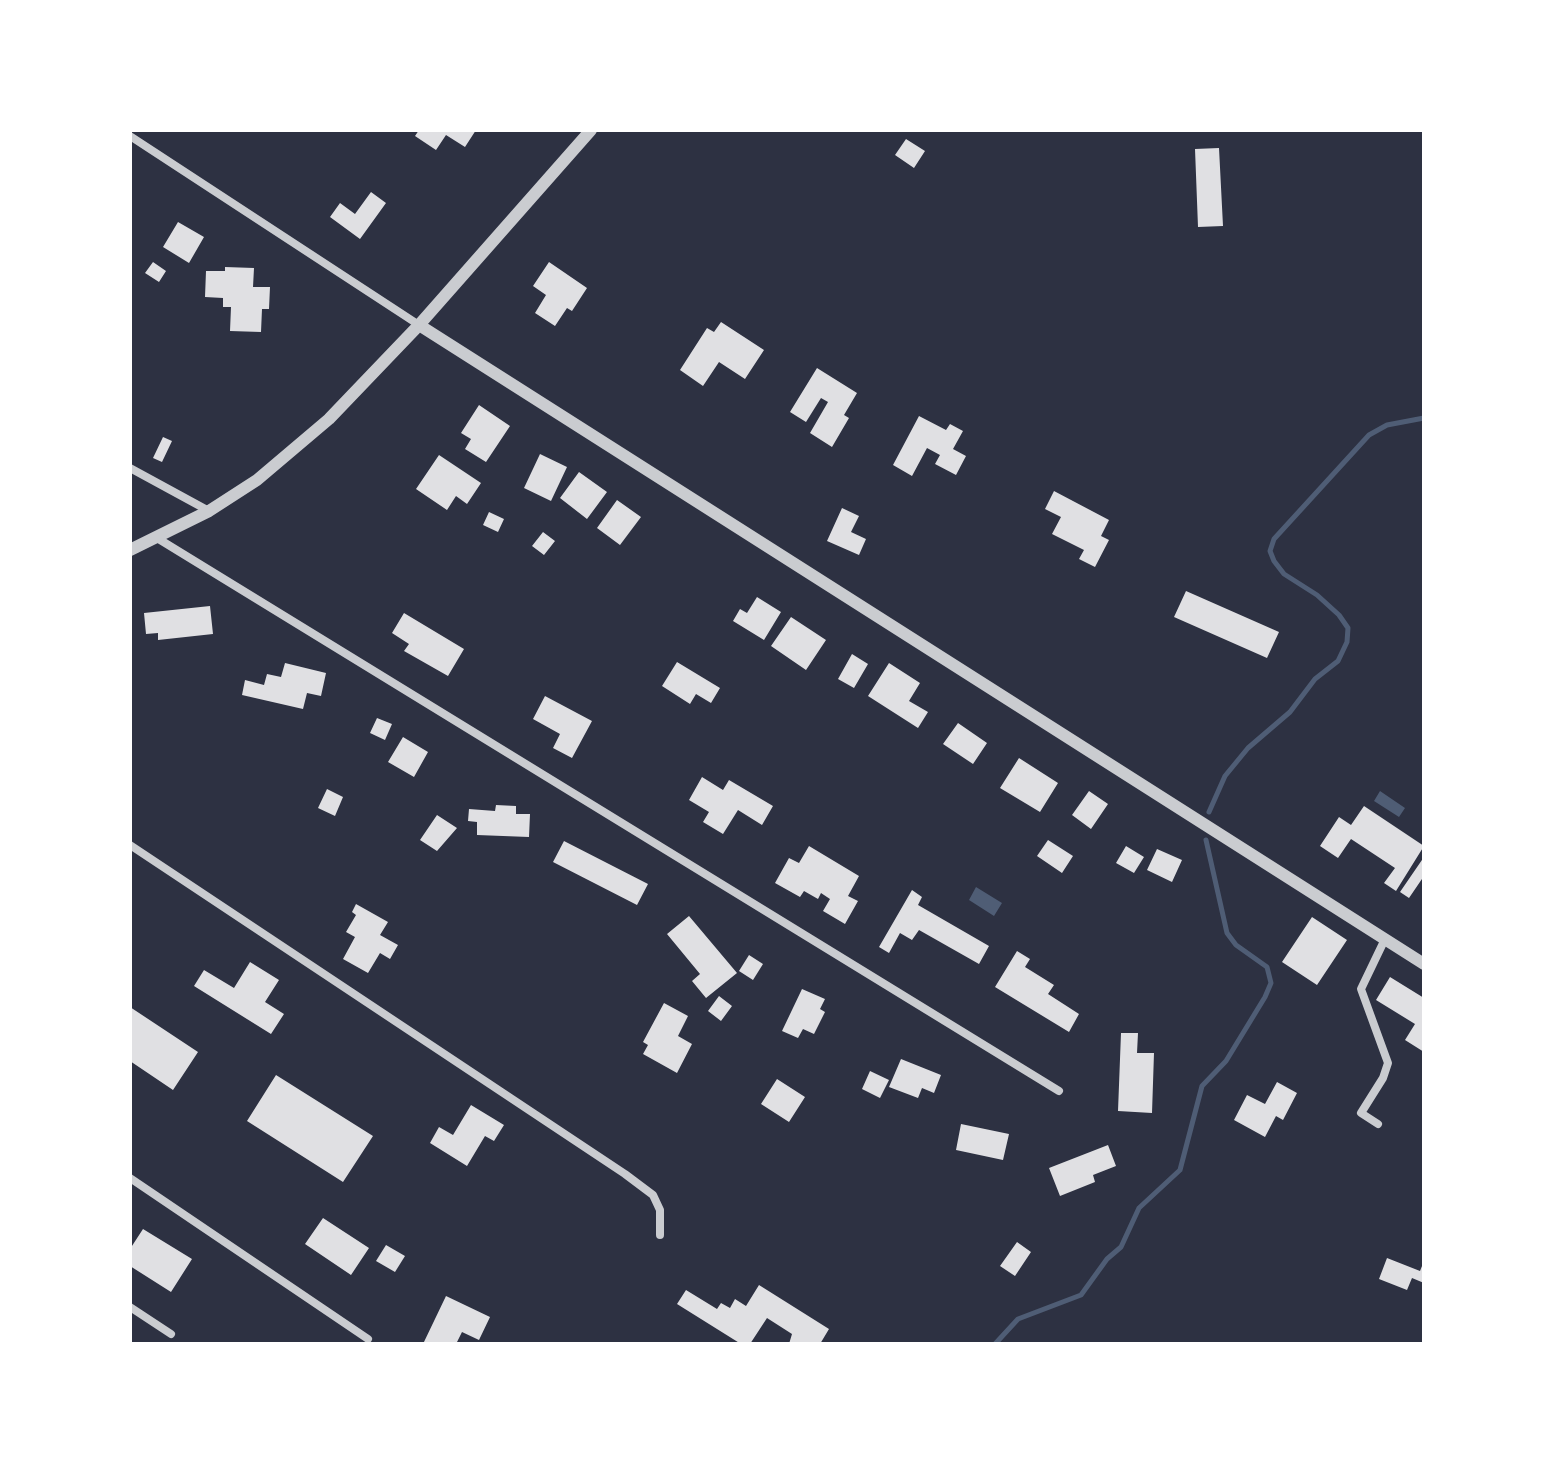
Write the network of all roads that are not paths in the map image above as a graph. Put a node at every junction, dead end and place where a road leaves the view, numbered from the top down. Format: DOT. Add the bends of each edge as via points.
graph roads {
  1 [pos="591,130"];
  2 [pos="130,136"];
  3 [pos="419,325"];
  4 [pos="130,468"];
  5 [pos="209,511"];
  6 [pos="157,538"];
  7 [pos="130,550"];
  8 [pos="130,845"];
  9 [pos="1385,939"];
  10 [pos="1424,964"];
  11 [pos="1059,1091"];
  12 [pos="1378,1124"];
  13 [pos="130,1178"];
  14 [pos="660,1235"];
  15 [pos="130,1307"];
  16 [pos="171,1334"];
  17 [pos="368,1339"];
  1 -- 3 [label="street"];
  2 -- 3 [label="street"];
  3 -- 5 [label="street" via="329,419 257,480"];
  3 -- 9 [label="street"];
  4 -- 5 [label="street"];
  5 -- 6 [label="street"];
  6 -- 7 [label="street"];
  6 -- 11 [label="street"];
  8 -- 14 [label="street" via="625,1174 653,1195 660,1210"];
  9 -- 10 [label="street"];
  9 -- 12 [label="street" via="1361,989 1388,1063 1361,1113"];
  13 -- 17 [label="street"];
  15 -- 16 [label="street"];
}
